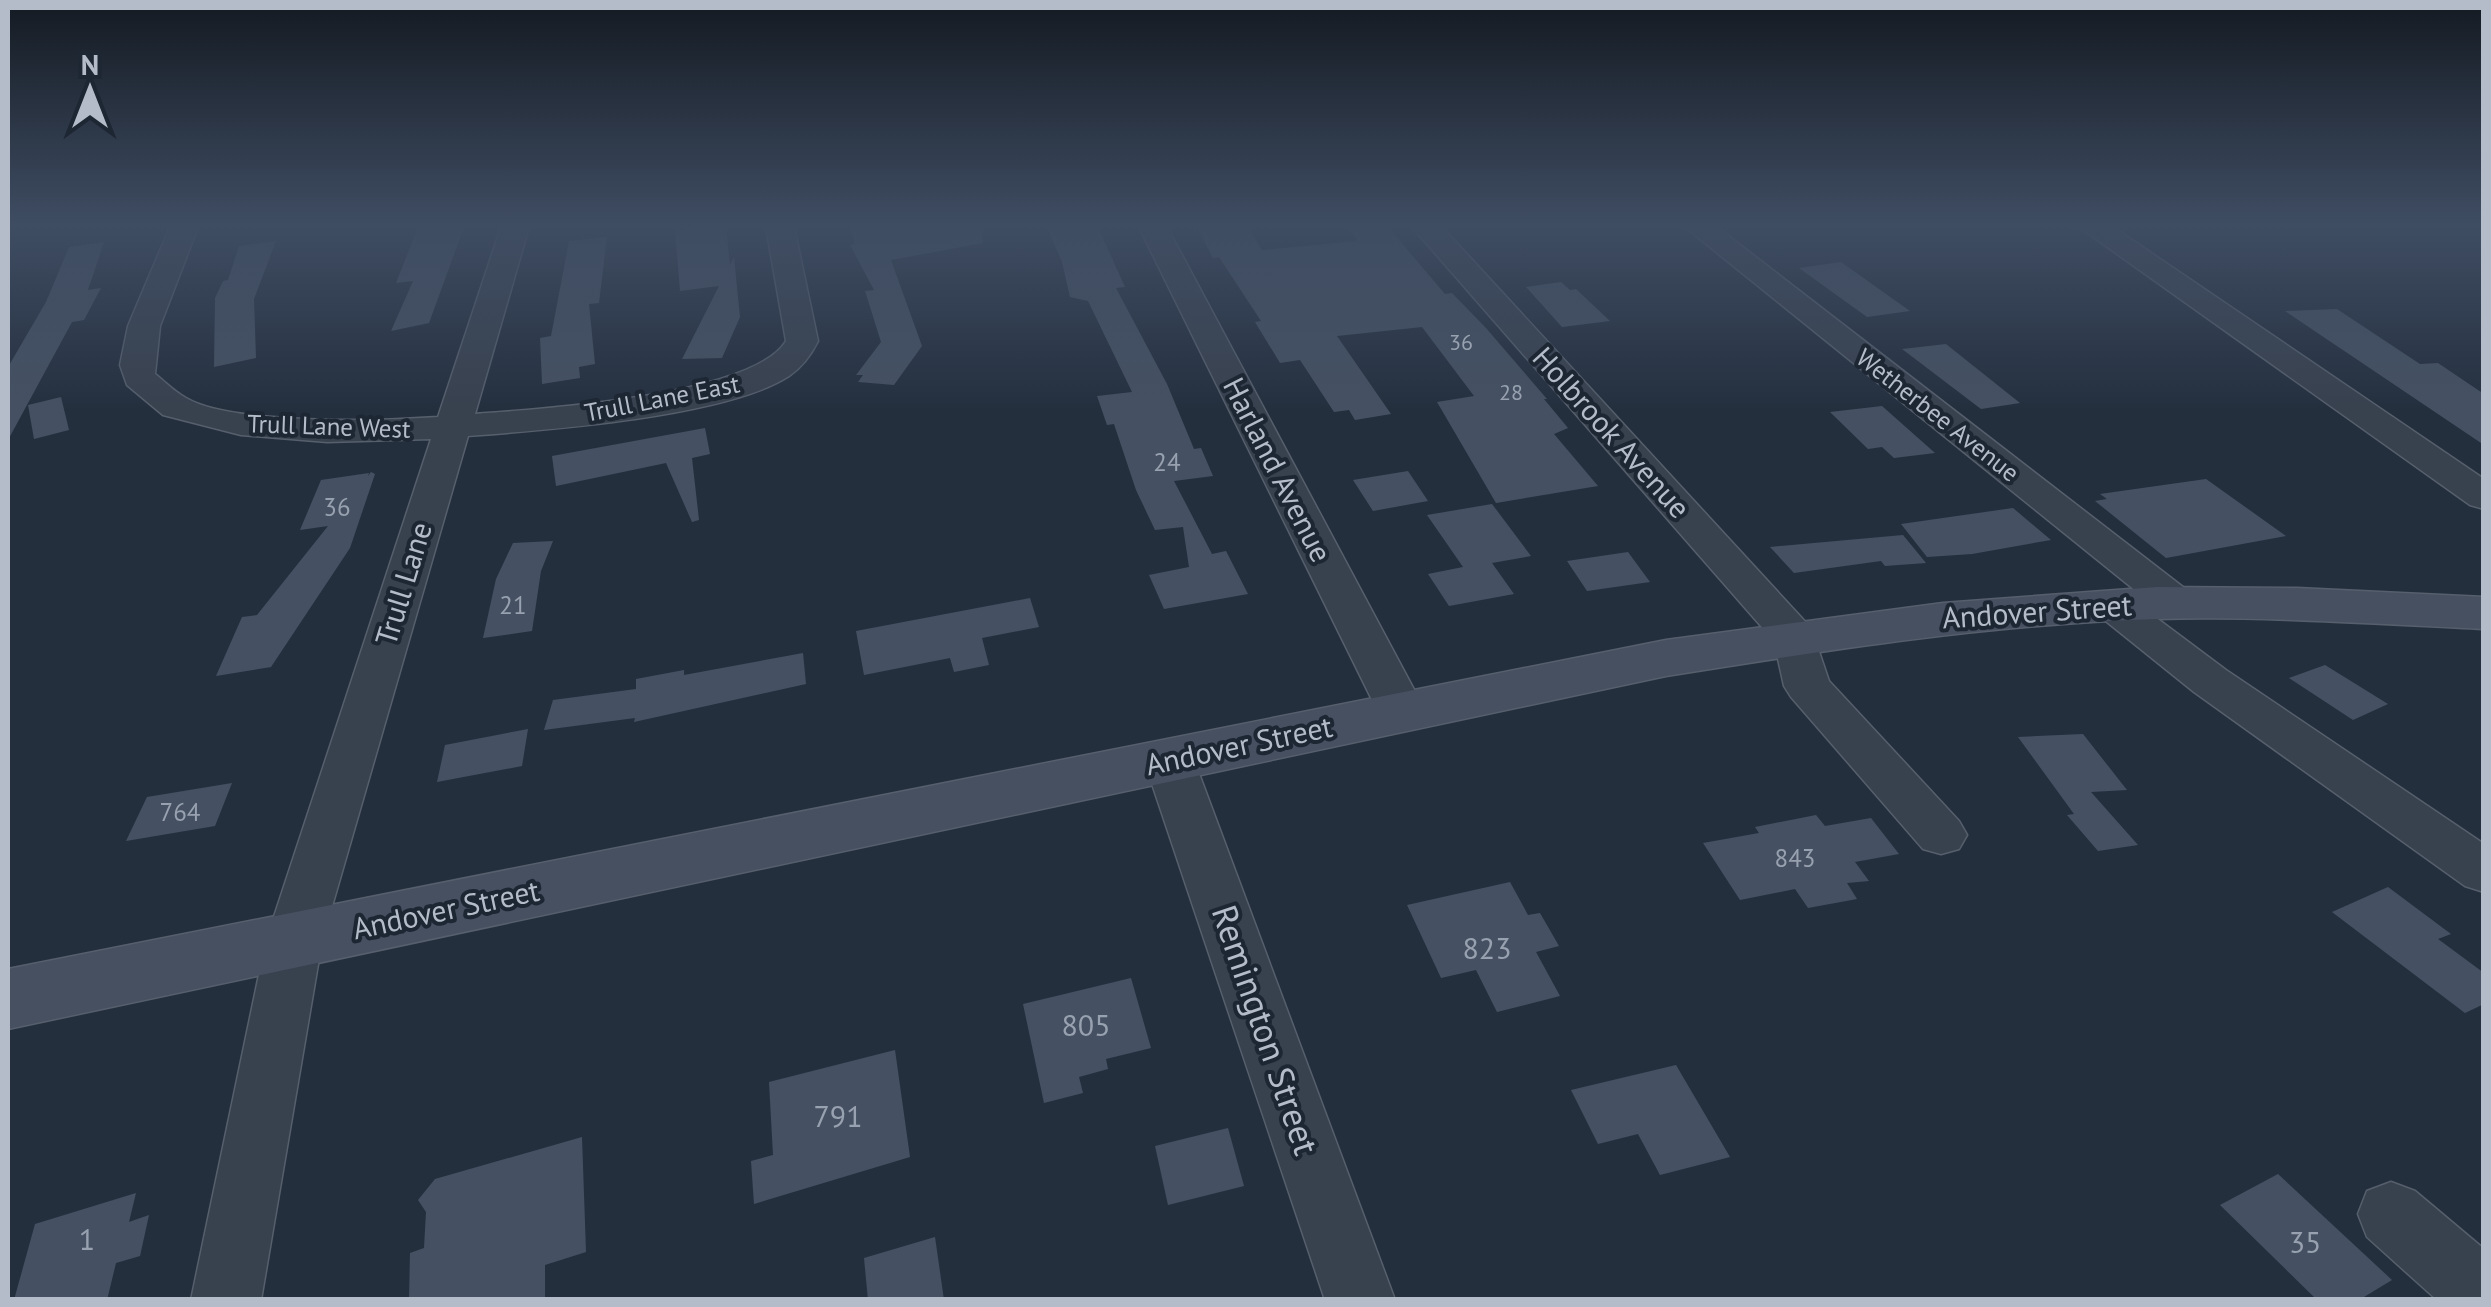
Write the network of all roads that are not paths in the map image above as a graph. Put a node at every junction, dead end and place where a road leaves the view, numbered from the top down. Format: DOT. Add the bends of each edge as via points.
graph roads {
  1 [pos="160,288"];
  2 [pos="496,288"];
  3 [pos="792,288"];
  4 [pos="1183,288"];
  5 [pos="1480,288"];
  6 [pos="1776,288"];
  7 [pos="2181,288"];
  8 [pos="452,429"];
  9 [pos="2484,497"];
  10 [pos="2177,603"];
  11 [pos="2112,605"];
  12 [pos="2484,614"];
  13 [pos="1795,638"];
  14 [pos="1402,712"];
  15 [pos="1169,760"];
  16 [pos="1941,834"];
  17 [pos="2484,872"];
  18 [pos="294,941"];
  19 [pos="8,999"];
  20 [pos="2391,1214"];
  21 [pos="2484,1295"];
  22 [pos="226,1300"];
  23 [pos="1360,1300"];
  1 -- 8 [label="street, Trull Lane West" via="136,370 149,392 192,413 256,426"];
  2 -- 8 [label="street, Trull Lane"];
  3 -- 8 [label="street, Trull Lane East" via="799,349 742,385"];
  4 -- 14 [label="street, Harland Avenue"];
  5 -- 13 [label="street, Holbrook Avenue"];
  6 -- 10 [label="street, Wetherbee Avenue"];
  7 -- 9 [label="street"];
  8 -- 18 [label="street, Trull Lane"];
  10 -- 11 [label="main road, Andover Street"];
  10 -- 12 [label="main road, Andover Street"];
  11 -- 13 [label="main road, Andover Street" via="1904,621"];
  11 -- 17 [label="street"];
  13 -- 14 [label="main road, Andover Street"];
  13 -- 16 [label="street" via="1807,686"];
  14 -- 15 [label="main road, Andover Street"];
  15 -- 18 [label="main road, Andover Street"];
  15 -- 23 [label="street, Remington Street"];
  18 -- 19 [label="main road, Andover Street"];
  18 -- 22 [label="street, Trull Lane"];
  20 -- 21 [label="street"];
}
